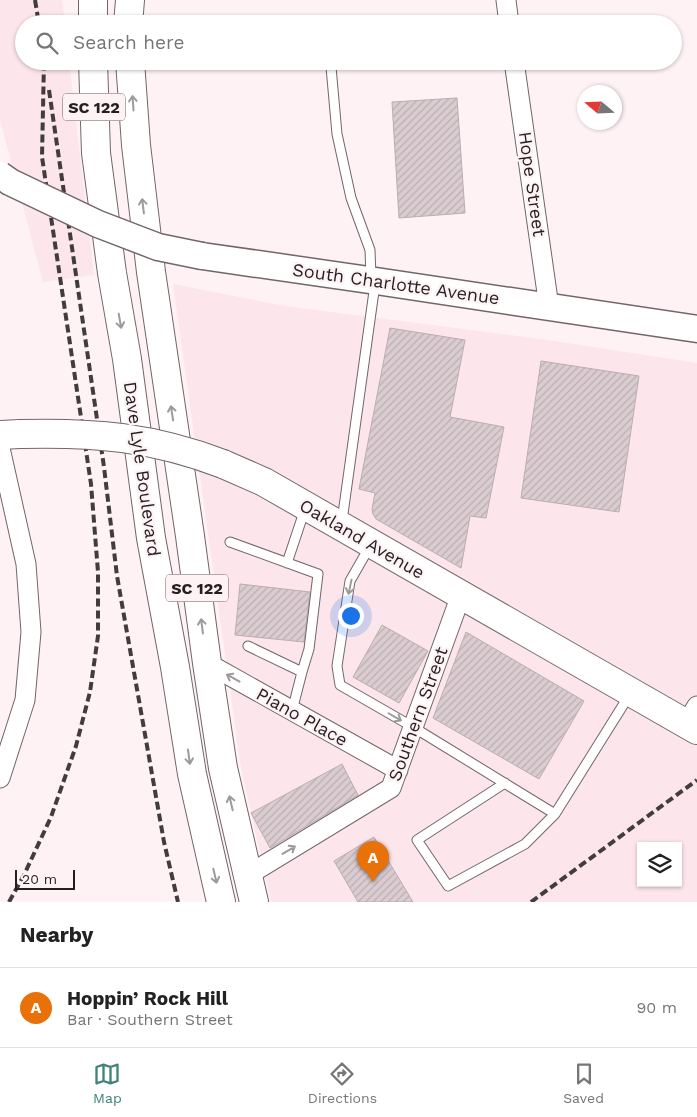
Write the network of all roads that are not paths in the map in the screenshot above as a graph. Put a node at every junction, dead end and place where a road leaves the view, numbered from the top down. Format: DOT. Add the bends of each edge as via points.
graph roads {
  1 [pos="93,0"];
  2 [pos="130,0"];
  3 [pos="506,0"];
  4 [pos="93,15"];
  5 [pos="129,15"];
  6 [pos="508,15"];
  7 [pos="93,70"];
  8 [pos="131,70"];
  9 [pos="331,70"];
  10 [pos="515,70"];
  11 [pos="0,175"];
  12 [pos="373,280"];
  13 [pos="549,307"];
  14 [pos="697,329"];
  15 [pos="7,439"];
  16 [pos="305,506"];
  17 [pos="342,527"];
  18 [pos="230,542"];
  19 [pos="371,544"];
  20 [pos="288,563"];
  21 [pos="461,595"];
  22 [pos="248,646"];
  23 [pos="206,663"];
  24 [pos="302,672"];
  25 [pos="631,693"];
  26 [pos="292,711"];
  27 [pos="693,720"];
  28 [pos="413,728"];
  29 [pos="398,770"];
  30 [pos="0,778"];
  31 [pos="505,783"];
  32 [pos="555,814"];
  33 [pos="240,844"];
  34 [pos="209,849"];
  35 [pos="248,875"];
  36 [pos="221,902"];
  37 [pos="254,902"];
  1 -- 4 [label="main road"];
  2 -- 5 [label="main road"];
  3 -- 6 [label="street"];
  7 -- 34 [label="main road, Dave Lyle Boulevard / SC 122, one-way" via="96,153 151,538 192,774"];
  23 -- 8 [label="main road, Dave Lyle Boulevard / SC 122, one-way" via="150,262"];
  9 -- 12 [label="lane" via="337,134 351,198 370,250"];
  10 -- 13 [label="street, Hope Street"];
  11 -- 12 [label="street, South Charlotte Avenue, bridge" via="98,224 158,247"];
  12 -- 13 [label="street, South Charlotte Avenue"];
  12 -- 17 [label="lane"];
  13 -- 14 [label="street, South Charlotte Avenue"];
  15 -- 16 [label="main road, Oakland Avenue, bridge" via="70,433 128,438 168,446 223,464 264,482"];
  15 -- 30 [label="street" via="26,564 31,632 25,700"];
  16 -- 17 [label="main road, Oakland Avenue"];
  16 -- 20 [label="lane"];
  17 -- 19 [label="main road, Oakland Avenue"];
  18 -- 20 [label="lane"];
  19 -- 21 [label="main road, Oakland Avenue"];
  19 -- 28 [label="lane, one-way" via="350,581 337,666 340,685"];
  20 -- 24 [label="lane" via="318,574 309,649"];
  21 -- 25 [label="main road, Oakland Avenue"];
  21 -- 28 [label="street, Southern Street"];
  22 -- 24 [label="lane"];
  26 -- 23 [label="street, Piano Place, one-way"];
  33 -- 23 [label="main road, Dave Lyle Boulevard / SC 122, one-way" via="223,768"];
  24 -- 26 [label="lane"];
  25 -- 27 [label="main road, Oakland Avenue"];
  25 -- 32 [label="lane"];
  26 -- 29 [label="street, Piano Place"];
  28 -- 29 [label="street, Southern Street"];
  28 -- 31 [label="lane"];
  35 -- 29 [label="street, Southern Street, one-way" via="391,788"];
  31 -- 32 [label="lane"];
  31 -- 32 [label="lane" via="417,840 448,886 525,844"];
  33 -- 34 [label="main road"];
  33 -- 35 [label="main road, Dave Lyle Boulevard / SC 122"];
  34 -- 36 [label="main road, Dave Lyle Boulevard / SC 122, one-way"];
  35 -- 37 [label="main road, Dave Lyle Boulevard / SC 122"];
}
